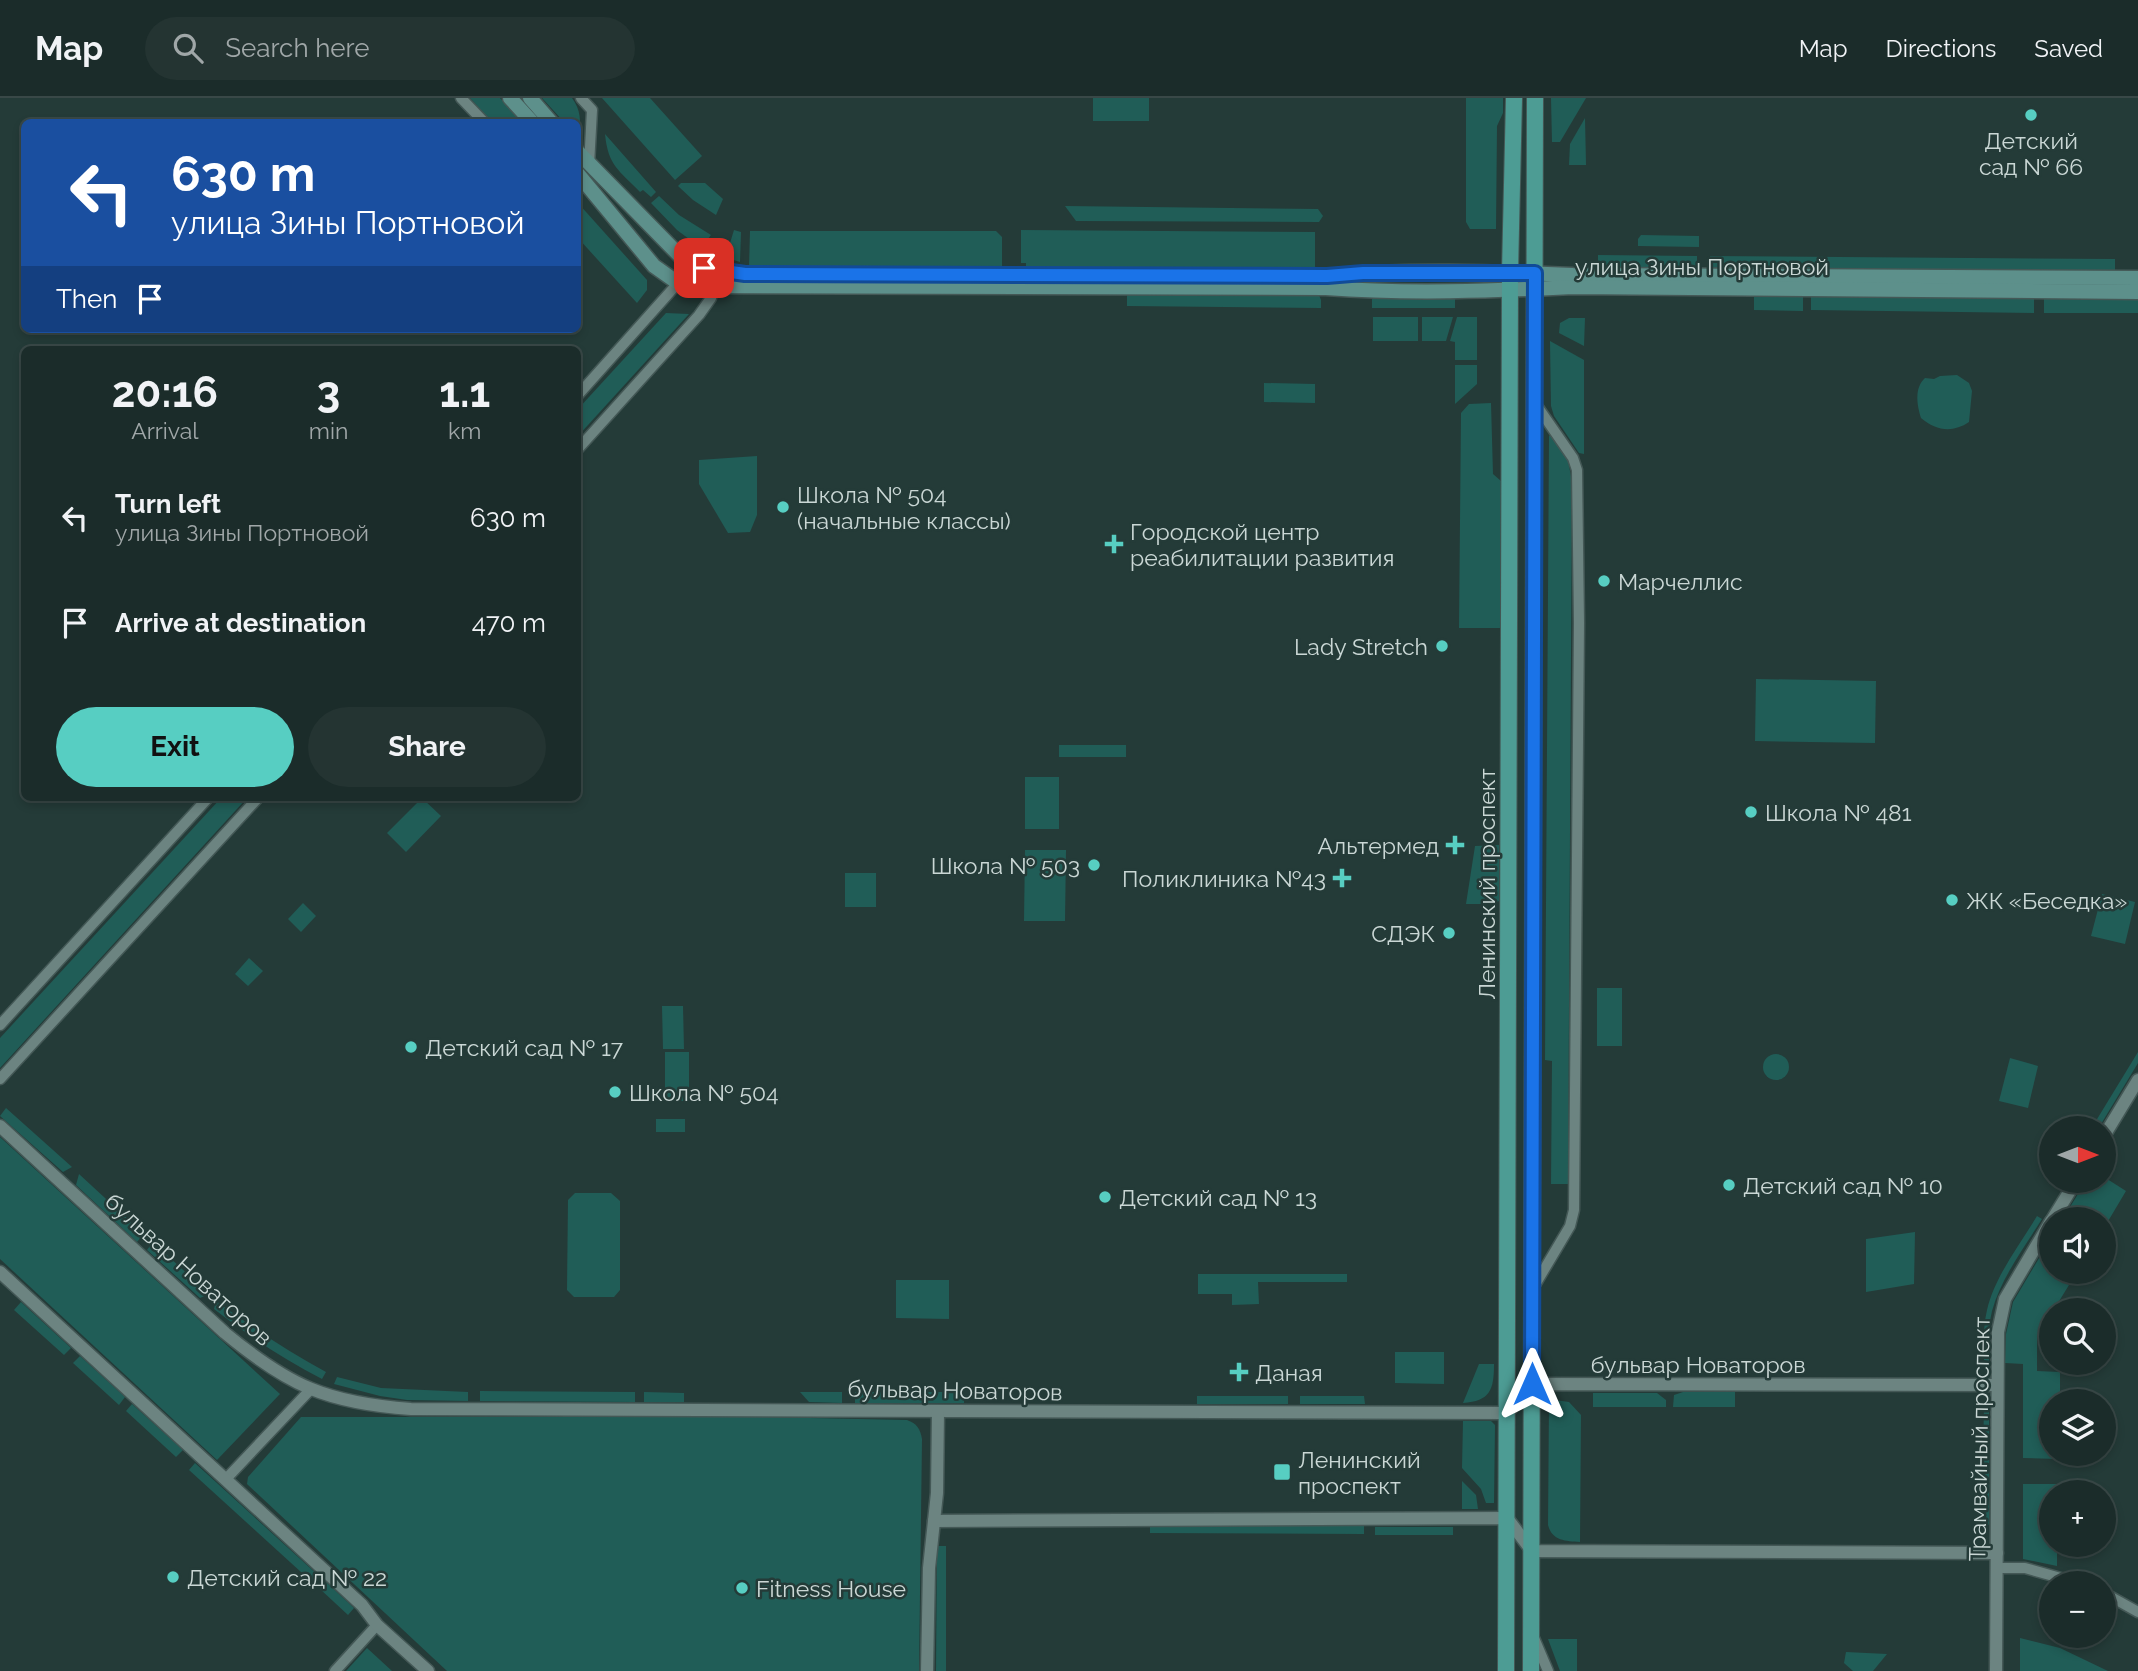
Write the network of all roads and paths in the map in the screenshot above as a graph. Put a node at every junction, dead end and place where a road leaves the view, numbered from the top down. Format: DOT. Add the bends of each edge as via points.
graph roads {
  1 [pos="461,98"];
  2 [pos="510,98"];
  3 [pos="530,98"];
  4 [pos="582,98"];
  5 [pos="1514,98"];
  6 [pos="1535,98"];
  7 [pos="481,119"];
  8 [pos="529,119"];
  9 [pos="548,119"];
  10 [pos="581,172"];
  11 [pos="691,262"];
  12 [pos="716,271"];
  13 [pos="1510,272"];
  14 [pos="2138,278"];
  15 [pos="1535,281"];
  16 [pos="678,283"];
  17 [pos="714,286"];
  18 [pos="1510,290"];
  19 [pos="2138,292"];
  20 [pos="581,392"];
  21 [pos="1535,403"];
  22 [pos="581,446"];
  23 [pos="205,801"];
  24 [pos="255,801"];
  25 [pos="0,1025"];
  26 [pos="0,1079"];
  27 [pos="2138,1080"];
  28 [pos="2116,1116"];
  29 [pos="0,1126"];
  30 [pos="2039,1241"];
  31 [pos="0,1272"];
  32 [pos="1532,1291"];
  33 [pos="1532,1384"];
  34 [pos="1997,1385"];
  35 [pos="310,1390"];
  36 [pos="938,1412"];
  37 [pos="1507,1413"];
  38 [pos="1532,1413"];
  39 [pos="226,1479"];
  40 [pos="1507,1518"];
  41 [pos="1532,1518"];
  42 [pos="934,1521"];
  43 [pos="1532,1551"];
  44 [pos="1997,1553"];
  45 [pos="1997,1568"];
  46 [pos="2039,1572"];
  47 [pos="2116,1600"];
  48 [pos="2138,1612"];
  49 [pos="377,1625"];
  50 [pos="1531,1632"];
  51 [pos="335,1671"];
  52 [pos="428,1671"];
  53 [pos="927,1671"];
  54 [pos="1506,1671"];
  55 [pos="1531,1671"];
  56 [pos="1548,1671"];
  57 [pos="1997,1671"];
  1 -- 7 [label="street"];
  2 -- 8 [label="main road"];
  3 -- 9 [label="main road"];
  4 -- 10 [label="street" via="592,110"];
  5 -- 13 [label="main road, Ленинский проспект"];
  6 -- 15 [label="main road, Ленинский проспект"];
  10 -- 11 [label="main road"];
  10 -- 16 [label="main road" via="654,265"];
  11 -- 12 [label="main road, улица Зины Портновой"];
  11 -- 16 [label="street"];
  12 -- 13 [label="main road, улица Зины Портновой" via="1327,276"];
  12 -- 17 [label="street"];
  13 -- 15 [label="main road, улица Зины Портновой"];
  13 -- 18 [label="main road, Ленинский проспект"];
  14 -- 15 [label="main road, улица Зины Портновой"];
  15 -- 18 [label="main road, улица Зины Портновой"];
  15 -- 19 [label="main road, улица Зины Портновой" via="1573,287"];
  15 -- 21 [label="main road, Ленинский проспект"];
  16 -- 17 [label="main road, улица Зины Портновой"];
  16 -- 20 [label="street"];
  17 -- 18 [label="main road, улица Зины Портновой"];
  17 -- 22 [label="street" via="699,315"];
  18 -- 37 [label="main road, Ленинский проспект"];
  21 -- 32 [label="main road, Ленинский проспект"];
  21 -- 32 [label="street" via="1577,470 1579,623 1574,1210 1570,1226"];
  23 -- 25 [label="street"];
  24 -- 26 [label="street"];
  27 -- 28 [label="street"];
  29 -- 35 [label="street, бульвар Новаторов" via="225,1333 276,1372"];
  30 -- 34 [label="street, Трамвайный проспект" via="2005,1299 1998,1332"];
  31 -- 39 [label="street"];
  32 -- 33 [label="main road, Ленинский проспект"];
  33 -- 34 [label="street, бульвар Новаторов"];
  33 -- 37 [label="street"];
  33 -- 38 [label="main road, Ленинский проспект"];
  34 -- 44 [label="street, Трамвайный проспект"];
  35 -- 36 [label="street, бульвар Новаторов" via="361,1404 411,1409"];
  35 -- 39 [label="street"];
  36 -- 37 [label="street, бульвар Новаторов"];
  36 -- 42 [label="street"];
  37 -- 38 [label="main road"];
  37 -- 40 [label="main road, Ленинский проспект"];
  38 -- 41 [label="main road, Ленинский проспект"];
  39 -- 49 [label="street" via="362,1605"];
  40 -- 41 [label="main road"];
  40 -- 42 [label="street"];
  40 -- 43 [label="street"];
  40 -- 54 [label="main road, Ленинский проспект"];
  41 -- 43 [label="main road, Ленинский проспект"];
  42 -- 53 [label="street"];
  43 -- 44 [label="street"];
  43 -- 50 [label="main road, Ленинский проспект"];
  44 -- 45 [label="street, Трамвайный проспект"];
  45 -- 46 [label="street"];
  45 -- 57 [label="street, Трамвайный проспект"];
  47 -- 48 [label="street"];
  49 -- 51 [label="street"];
  49 -- 52 [label="street"];
  50 -- 55 [label="main road, Ленинский проспект"];
  50 -- 56 [label="street"];
}
